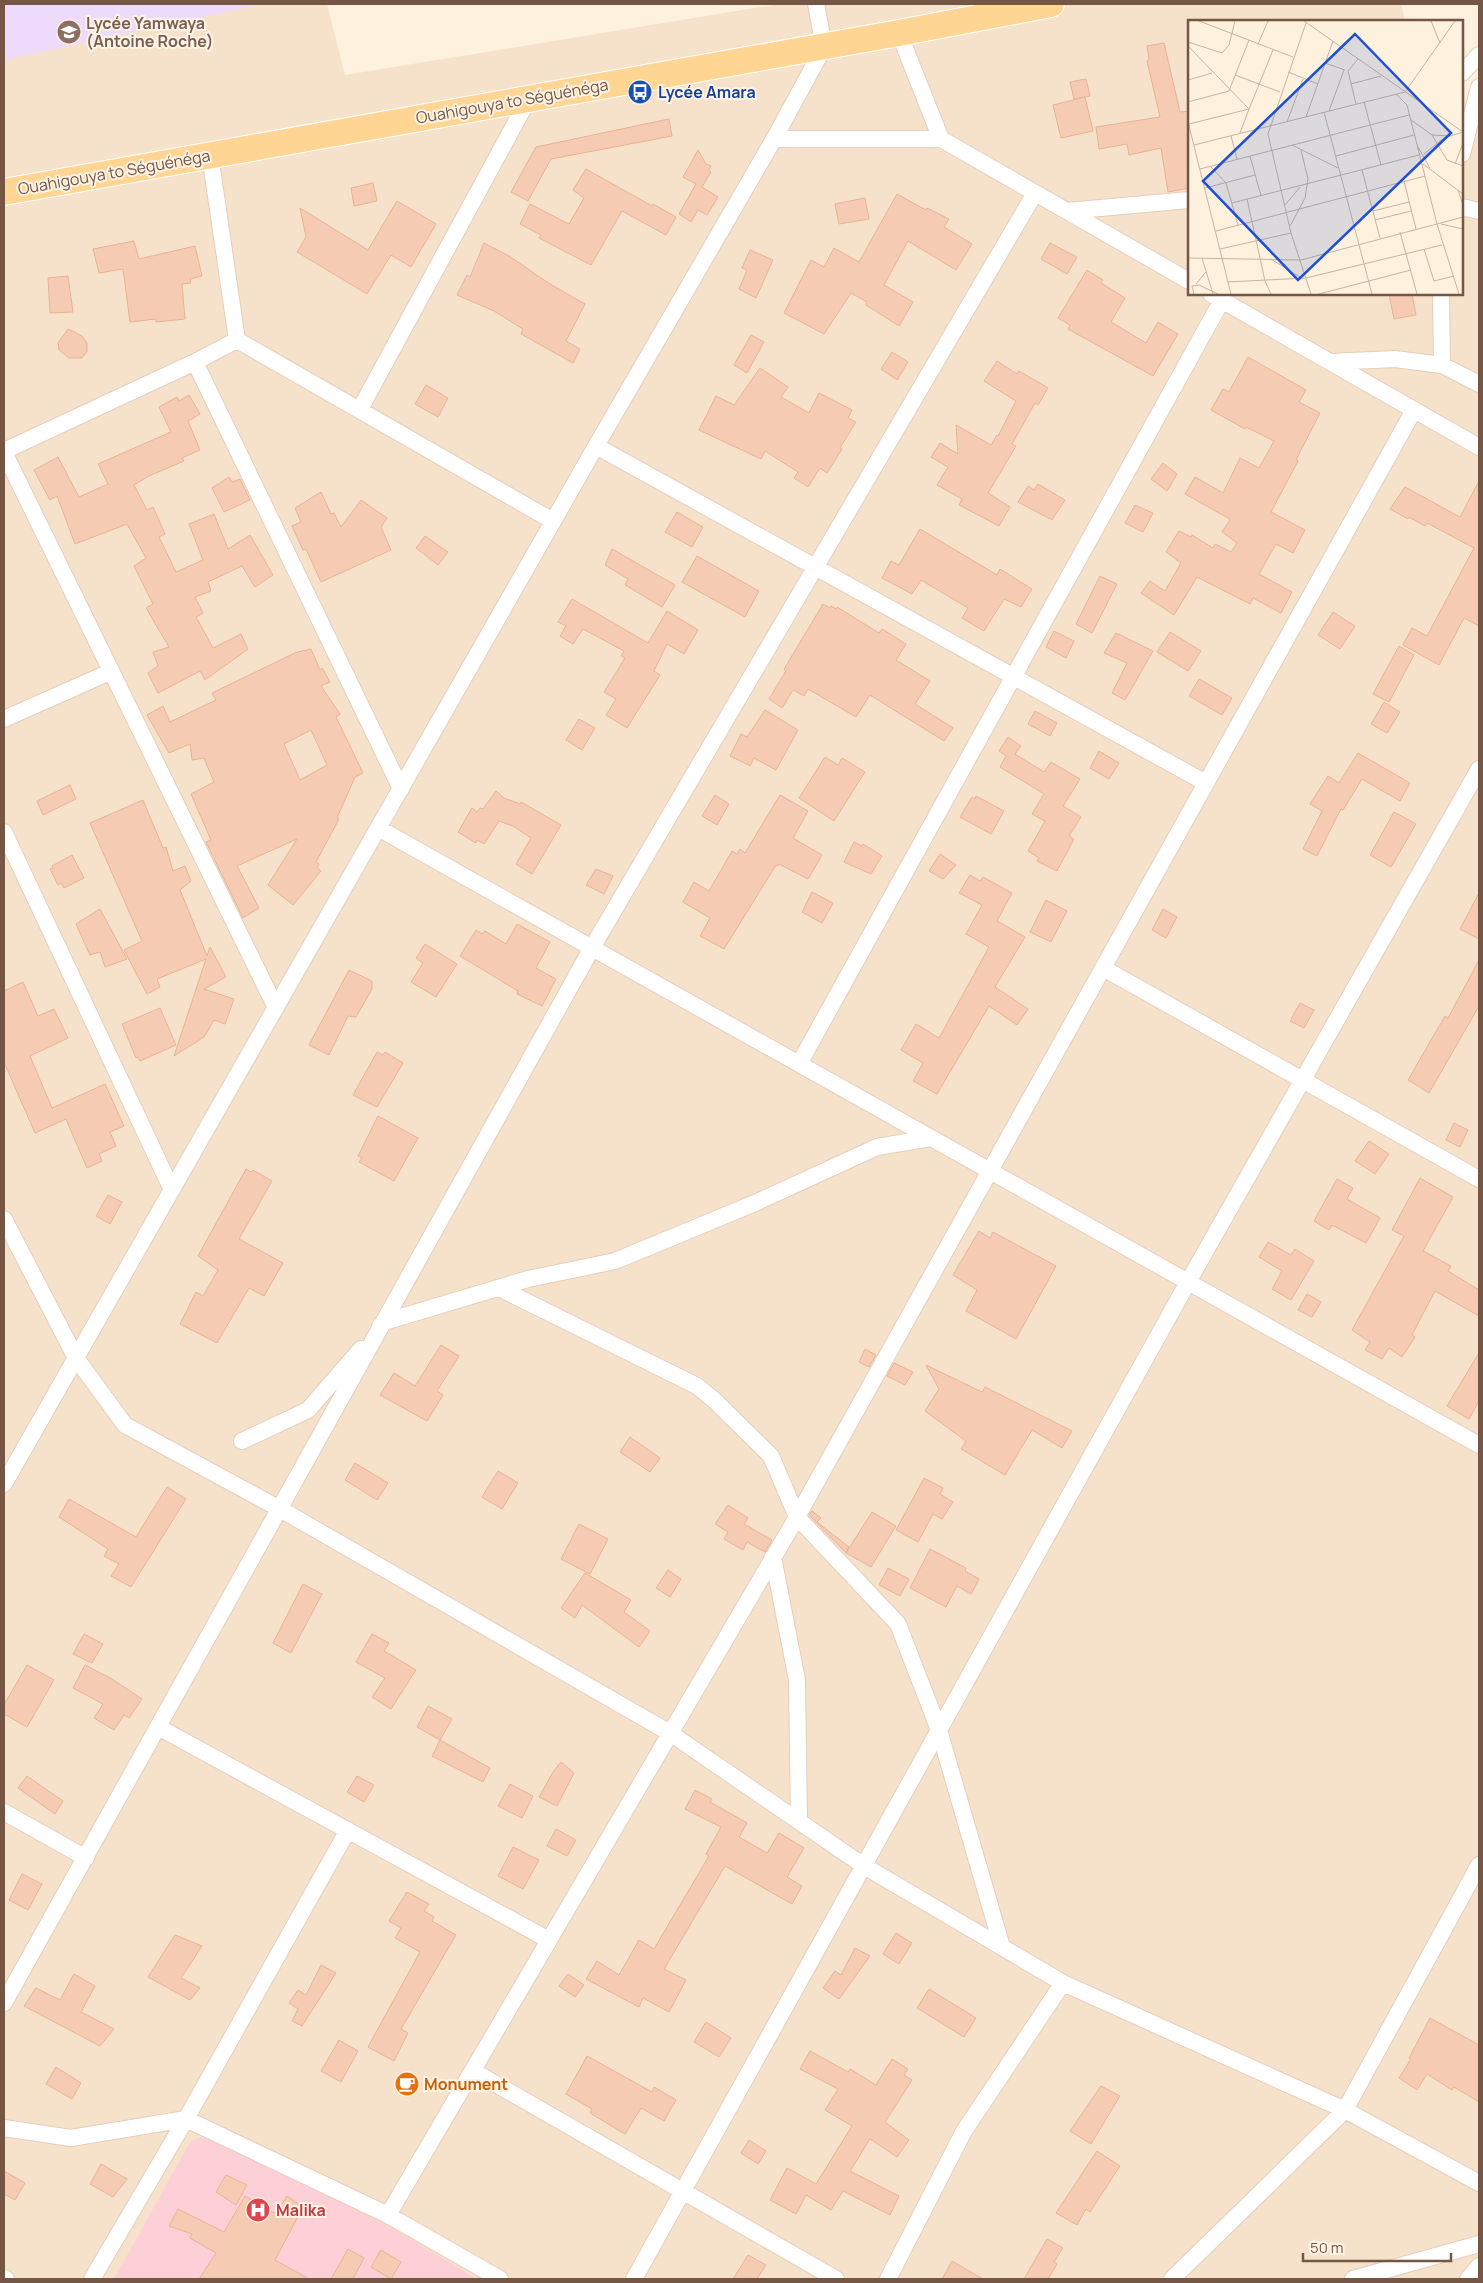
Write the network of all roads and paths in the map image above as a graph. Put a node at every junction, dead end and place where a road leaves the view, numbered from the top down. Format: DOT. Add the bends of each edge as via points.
graph roads {
  1 [pos="816,4"];
  2 [pos="1050,4"];
  3 [pos="898,33"];
  4 [pos="824,47"];
  5 [pos="1479,55"];
  6 [pos="1463,72"];
  7 [pos="1479,87"];
  8 [pos="529,98"];
  9 [pos="774,139"];
  10 [pos="941,139"];
  11 [pos="1463,150"];
  12 [pos="210,154"];
  13 [pos="4,192"];
  14 [pos="1034,193"];
  15 [pos="1188,200"];
  16 [pos="1463,207"];
  17 [pos="1479,211"];
  18 [pos="1067,212"];
  19 [pos="1188,280"];
  20 [pos="1440,295"];
  21 [pos="1216,297"];
  22 [pos="237,340"];
  23 [pos="195,362"];
  24 [pos="1330,362"];
  25 [pos="1442,365"];
  26 [pos="1479,384"];
  27 [pos="360,409"];
  28 [pos="1414,410"];
  29 [pos="596,446"];
  30 [pos="1479,448"];
  31 [pos="4,451"];
  32 [pos="553,521"];
  33 [pos="815,567"];
  34 [pos="110,672"];
  35 [pos="1014,676"];
  36 [pos="4,719"];
  37 [pos="1479,769"];
  38 [pos="1206,782"];
  39 [pos="401,789"];
  40 [pos="378,828"];
  41 [pos="4,832"];
  42 [pos="593,946"];
  43 [pos="1103,968"];
  44 [pos="276,1008"];
  45 [pos="799,1064"];
  46 [pos="1302,1080"];
  47 [pos="931,1138"];
  48 [pos="990,1171"];
  49 [pos="1479,1179"];
  50 [pos="172,1190"];
  51 [pos="4,1219"];
  52 [pos="1188,1282"];
  53 [pos="499,1288"];
  54 [pos="384,1322"];
  55 [pos="76,1358"];
  56 [pos="242,1441"];
  57 [pos="1479,1445"];
  58 [pos="4,1484"];
  59 [pos="280,1509"];
  60 [pos="797,1516"];
  61 [pos="773,1557"];
  62 [pos="158,1727"];
  63 [pos="939,1730"];
  64 [pos="670,1733"];
  65 [pos="4,1812"];
  66 [pos="799,1821"];
  67 [pos="348,1830"];
  68 [pos="86,1858"];
  69 [pos="1479,1865"];
  70 [pos="864,1866"];
  71 [pos="549,1940"];
  72 [pos="1002,1947"];
  73 [pos="1063,1983"];
  74 [pos="4,2003"];
  75 [pos="473,2071"];
  76 [pos="1345,2110"];
  77 [pos="186,2119"];
  78 [pos="4,2128"];
  79 [pos="1479,2183"];
  80 [pos="683,2192"];
  81 [pos="388,2215"];
  82 [pos="1479,2244"];
  83 [pos="1479,2266"];
  84 [pos="92,2279"];
  85 [pos="500,2279"];
  86 [pos="634,2279"];
  87 [pos="836,2279"];
  88 [pos="888,2279"];
  89 [pos="1172,2279"];
  90 [pos="1353,2279"];
  91 [pos="1468,2279"];
  1 -- 4 [label="street"];
  2 -- 3 [label="main road, Ouahigouya to Séguénéga"];
  3 -- 4 [label="main road, Ouahigouya to Séguénéga"];
  3 -- 10 [label="street"];
  4 -- 8 [label="main road, Ouahigouya to Séguénéga"];
  4 -- 9 [label="street"];
  5 -- 6 [label="street"];
  7 -- 11 [label="street"];
  8 -- 12 [label="main road, Ouahigouya to Séguénéga"];
  8 -- 27 [label="street"];
  9 -- 10 [label="street"];
  9 -- 29 [label="street"];
  10 -- 14 [label="street"];
  12 -- 13 [label="main road, Ouahigouya to Séguénéga"];
  12 -- 22 [label="street"];
  14 -- 18 [label="street"];
  14 -- 33 [label="street"];
  15 -- 18 [label="street"];
  16 -- 17 [label="street"];
  18 -- 19 [label="street"];
  20 -- 25 [label="street"];
  21 -- 24 [label="street"];
  21 -- 35 [label="street"];
  22 -- 23 [label="street"];
  22 -- 27 [label="street"];
  23 -- 31 [label="street"];
  23 -- 39 [label="street"];
  24 -- 25 [label="street" via="1395,359"];
  24 -- 28 [label="street"];
  25 -- 26 [label="street"];
  27 -- 32 [label="street"];
  28 -- 30 [label="street"];
  28 -- 38 [label="street"];
  29 -- 32 [label="street"];
  29 -- 33 [label="street"];
  31 -- 34 [label="street"];
  32 -- 39 [label="street"];
  33 -- 35 [label="street"];
  33 -- 42 [label="street"];
  34 -- 36 [label="street"];
  34 -- 44 [label="street"];
  35 -- 38 [label="street"];
  35 -- 45 [label="street"];
  37 -- 46 [label="street"];
  38 -- 43 [label="street"];
  39 -- 40 [label="street"];
  40 -- 42 [label="street"];
  40 -- 44 [label="street"];
  41 -- 50 [label="street"];
  42 -- 45 [label="street"];
  42 -- 54 [label="street"];
  43 -- 46 [label="street"];
  43 -- 48 [label="street"];
  44 -- 50 [label="street"];
  45 -- 47 [label="street"];
  46 -- 49 [label="street"];
  46 -- 52 [label="street"];
  47 -- 48 [label="street"];
  47 -- 53 [label="street" via="877,1148 615,1261"];
  48 -- 52 [label="street"];
  48 -- 60 [label="street"];
  50 -- 55 [label="street"];
  51 -- 55 [label="street"];
  52 -- 57 [label="street"];
  52 -- 63 [label="street"];
  53 -- 54 [label="street"];
  53 -- 60 [label="street" via="697,1386 771,1456"];
  54 -- 56 [label="street" via="308,1410"];
  54 -- 59 [label="street"];
  55 -- 58 [label="street"];
  55 -- 59 [label="street" via="125,1425"];
  59 -- 62 [label="street"];
  59 -- 64 [label="street"];
  60 -- 61 [label="street"];
  60 -- 63 [label="street" via="898,1624"];
  61 -- 64 [label="street"];
  61 -- 66 [label="street" via="797,1680"];
  62 -- 67 [label="street"];
  62 -- 68 [label="street"];
  63 -- 70 [label="street"];
  63 -- 72 [label="street"];
  64 -- 66 [label="street"];
  64 -- 71 [label="street"];
  65 -- 68 [label="street"];
  66 -- 70 [label="street"];
  67 -- 71 [label="street"];
  67 -- 77 [label="street"];
  68 -- 74 [label="street"];
  69 -- 76 [label="street"];
  70 -- 72 [label="street"];
  70 -- 80 [label="street"];
  71 -- 75 [label="street"];
  72 -- 73 [label="street"];
  73 -- 76 [label="street"];
  73 -- 88 [label="street" via="964,2131"];
  75 -- 80 [label="street"];
  75 -- 81 [label="street"];
  76 -- 79 [label="street"];
  76 -- 89 [label="street"];
  77 -- 78 [label="street" via="71,2138"];
  77 -- 81 [label="street"];
  77 -- 84 [label="street"];
  80 -- 86 [label="street"];
  80 -- 87 [label="street"];
  81 -- 85 [label="street"];
  82 -- 90 [label="street"];
  83 -- 91 [label="street"];
}
